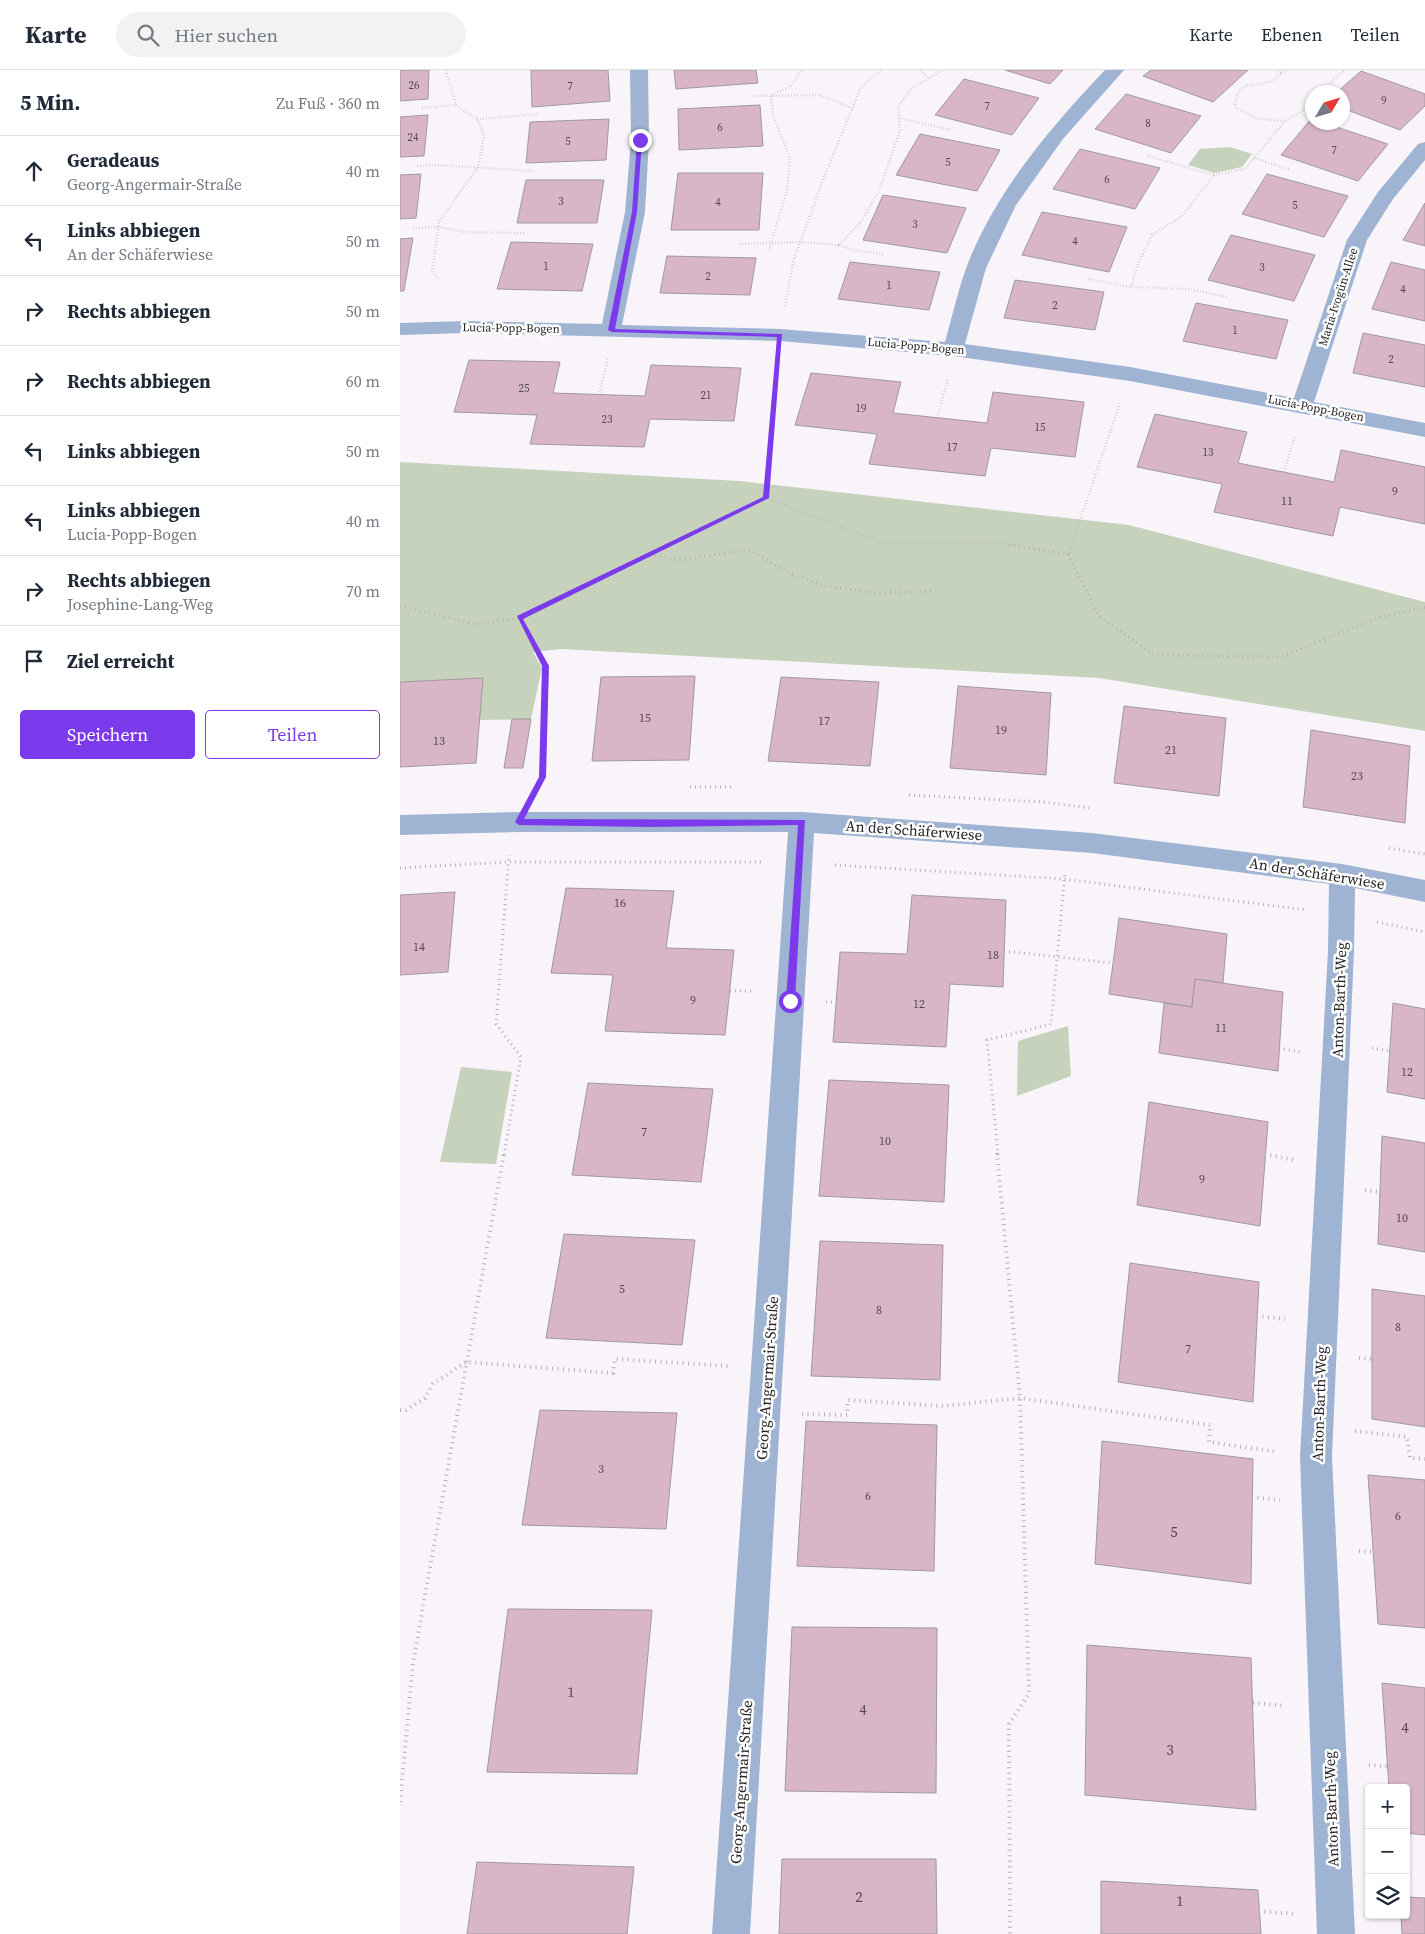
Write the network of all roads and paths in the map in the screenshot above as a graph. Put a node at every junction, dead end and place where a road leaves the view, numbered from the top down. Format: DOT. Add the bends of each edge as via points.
graph roads {
  1 [pos="446,70"];
  2 [pos="639,70"];
  3 [pos="802,70"];
  4 [pos="881,70"];
  5 [pos="920,70"];
  6 [pos="943,70"];
  7 [pos="1115,70"];
  8 [pos="1274,70"];
  9 [pos="1284,70"];
  10 [pos="1344,70"];
  11 [pos="1282,73"];
  12 [pos="927,77"];
  13 [pos="1328,85"];
  14 [pos="771,95"];
  15 [pos="752,96"];
  16 [pos="456,104"];
  17 [pos="422,108"];
  18 [pos="852,108"];
  19 [pos="1305,108"];
  20 [pos="539,114"];
  21 [pos="899,118"];
  22 [pos="477,119"];
  23 [pos="1285,122"];
  24 [pos="951,130"];
  25 [pos="1425,148"];
  26 [pos="1147,156"];
  27 [pos="1254,158"];
  28 [pos="417,166"];
  29 [pos="478,168"];
  30 [pos="1291,170"];
  31 [pos="534,172"];
  32 [pos="1214,175"];
  33 [pos="438,227"];
  34 [pos="413,228"];
  35 [pos="524,233"];
  36 [pos="770,242"];
  37 [pos="800,242"];
  38 [pos="739,244"];
  39 [pos="839,245"];
  40 [pos="769,250"];
  41 [pos="883,254"];
  42 [pos="438,278"];
  43 [pos="1088,279"];
  44 [pos="1131,287"];
  45 [pos="1227,297"];
  46 [pos="400,329"];
  47 [pos="780,335"];
  48 [pos="611,340"];
  49 [pos="953,349"];
  50 [pos="950,373"];
  51 [pos="599,395"];
  52 [pos="1122,396"];
  53 [pos="1302,405"];
  54 [pos="937,418"];
  55 [pos="1298,426"];
  56 [pos="1425,430"];
  57 [pos="1284,472"];
  58 [pos="766,498"];
  59 [pos="1068,554"];
  60 [pos="650,555"];
  61 [pos="932,591"];
  62 [pos="400,606"];
  63 [pos="1425,607"];
  64 [pos="519,618"];
  65 [pos="519,822"];
  66 [pos="802,822"];
  67 [pos="400,825"];
  68 [pos="1068,841"];
  69 [pos="507,862"];
  70 [pos="799,863"];
  71 [pos="400,868"];
  72 [pos="1342,875"];
  73 [pos="1064,879"];
  74 [pos="1425,891"];
  75 [pos="1342,915"];
  76 [pos="1425,932"];
  77 [pos="1004,951"];
  78 [pos="1057,956"];
  79 [pos="1113,963"];
  80 [pos="1279,1048"];
  81 [pos="1372,1048"];
  82 [pos="1290,1050"];
  83 [pos="1390,1051"];
  84 [pos="1265,1154"];
  85 [pos="1277,1157"];
  86 [pos="1363,1190"];
  87 [pos="1379,1192"];
  88 [pos="1257,1316"];
  89 [pos="1271,1318"];
  90 [pos="1360,1358"];
  91 [pos="1372,1359"];
  92 [pos="466,1362"];
  93 [pos="715,1366"];
  94 [pos="1020,1398"];
  95 [pos="400,1410"];
  96 [pos="806,1414"];
  97 [pos="1361,1432"];
  98 [pos="1247,1448"];
  99 [pos="1425,1460"];
  100 [pos="1252,1497"];
  101 [pos="1265,1498"];
  102 [pos="1359,1551"];
  103 [pos="1374,1552"];
  104 [pos="1253,1703"];
  105 [pos="1266,1704"];
  106 [pos="1370,1765"];
  107 [pos="1387,1766"];
  108 [pos="400,1802"];
  109 [pos="1259,1911"];
  110 [pos="1280,1913"];
  111 [pos="732,1934"];
  112 [pos="1010,1934"];
  113 [pos="1336,1934"];
  1 -- 16 [label="path"];
  2 -- 48 [label="street" via="640,140 635,212"];
  3 -- 14 [label="path" via="790,88"];
  4 -- 18 [label="path" via="861,87"];
  5 -- 12 [label="path"];
  6 -- 12 [label="path"];
  7 -- 49 [label="street" via="1067,121 1017,187 980,256"];
  8 -- 11 [label="path"];
  9 -- 11 [label="path"];
  10 -- 13 [label="path"];
  11 -- 23 [label="path" via="1270,82 1254,82 1242,87 1235,95 1235,107 1250,118"];
  12 -- 21 [label="path" via="912,88 898,106"];
  14 -- 15 [label="path"];
  14 -- 18 [label="path" via="820,95"];
  14 -- 36 [label="path" via="773,115 790,158 787,190"];
  16 -- 17 [label="path"];
  16 -- 22 [label="path"];
  18 -- 37 [label="path"];
  19 -- 23 [label="path"];
  20 -- 22 [label="path"];
  21 -- 24 [label="path"];
  21 -- 39 [label="path" via="900,131 879,191 860,223"];
  22 -- 29 [label="path" via="484,136"];
  23 -- 27 [label="path"];
  25 -- 53 [label="street, Maria-Ivogün-Allee" via="1385,196 1357,240"];
  26 -- 32 [label="path"];
  27 -- 30 [label="path"];
  27 -- 32 [label="path" via="1245,169"];
  28 -- 29 [label="path"];
  29 -- 31 [label="path"];
  29 -- 33 [label="path"];
  32 -- 44 [label="path" via="1182,216 1152,235"];
  33 -- 34 [label="path"];
  33 -- 35 [label="path" via="466,232"];
  33 -- 42 [label="path" via="432,272"];
  36 -- 37 [label="path"];
  36 -- 38 [label="path"];
  36 -- 40 [label="path"];
  37 -- 39 [label="path"];
  37 -- 47 [label="path" via="793,262"];
  39 -- 41 [label="path"];
  43 -- 44 [label="path"];
  44 -- 45 [label="path" via="1188,289"];
  46 -- 48 [label="street, Lucia-Popp-Bogen" via="466,327"];
  47 -- 48 [label="street, Lucia-Popp-Bogen"];
  47 -- 49 [label="street, Lucia-Popp-Bogen"];
  47 -- 58 [label="path"];
  48 -- 51 [label="path"];
  49 -- 53 [label="street, Lucia-Popp-Bogen" via="1130,374"];
  50 -- 54 [label="path"];
  52 -- 59 [label="path"];
  53 -- 56 [label="street, Lucia-Popp-Bogen"];
  55 -- 57 [label="path"];
  58 -- 59 [label="path" via="880,542 1000,543"];
  58 -- 60 [label="path"];
  59 -- 63 [label="path" via="1100,616 1154,655 1280,657 1380,617"];
  60 -- 61 [label="path" via="680,560 750,550 759,552 787,573 826,588 873,594"];
  60 -- 64 [label="path"];
  62 -- 64 [label="path" via="475,624"];
  64 -- 65 [label="path" via="545,666 543,777"];
  65 -- 66 [label="street, An der Schäferwiese"];
  65 -- 67 [label="street, An der Schäferwiese"];
  65 -- 69 [label="path"];
  66 -- 68 [label="street, An der Schäferwiese"];
  66 -- 70 [label="street, Georg-Angermair-Straße"];
  68 -- 72 [label="street, An der Schäferwiese"];
  68 -- 73 [label="path"];
  69 -- 70 [label="path"];
  69 -- 71 [label="path"];
  69 -- 92 [label="path" via="496,1024 521,1057"];
  70 -- 73 [label="path"];
  70 -- 111 [label="street, Georg-Angermair-Straße"];
  72 -- 74 [label="street, An der Schäferwiese"];
  72 -- 75 [label="street, Anton-Barth-Weg"];
  73 -- 75 [label="path"];
  73 -- 78 [label="path"];
  75 -- 76 [label="path"];
  75 -- 113 [label="street, Anton-Barth-Weg" via="1316,1457"];
  77 -- 78 [label="path"];
  78 -- 79 [label="path"];
  78 -- 94 [label="path" via="1051,1024 987,1040"];
  80 -- 82 [label="path"];
  81 -- 83 [label="path"];
  84 -- 85 [label="path"];
  86 -- 87 [label="path"];
  88 -- 89 [label="path"];
  90 -- 91 [label="path"];
  92 -- 93 [label="path" via="613,1373 615,1359"];
  92 -- 95 [label="path" via="433,1384 425,1398 406,1410"];
  92 -- 108 [label="path" via="413,1663"];
  94 -- 96 [label="path" via="943,1406 848,1400 847,1415"];
  94 -- 98 [label="path" via="1210,1425 1210,1442"];
  94 -- 112 [label="path" via="1029,1694 1009,1724"];
  97 -- 99 [label="path" via="1407,1437 1410,1458"];
  100 -- 101 [label="path"];
  102 -- 103 [label="path"];
  104 -- 105 [label="path"];
  106 -- 107 [label="path"];
  109 -- 110 [label="path"];
}
